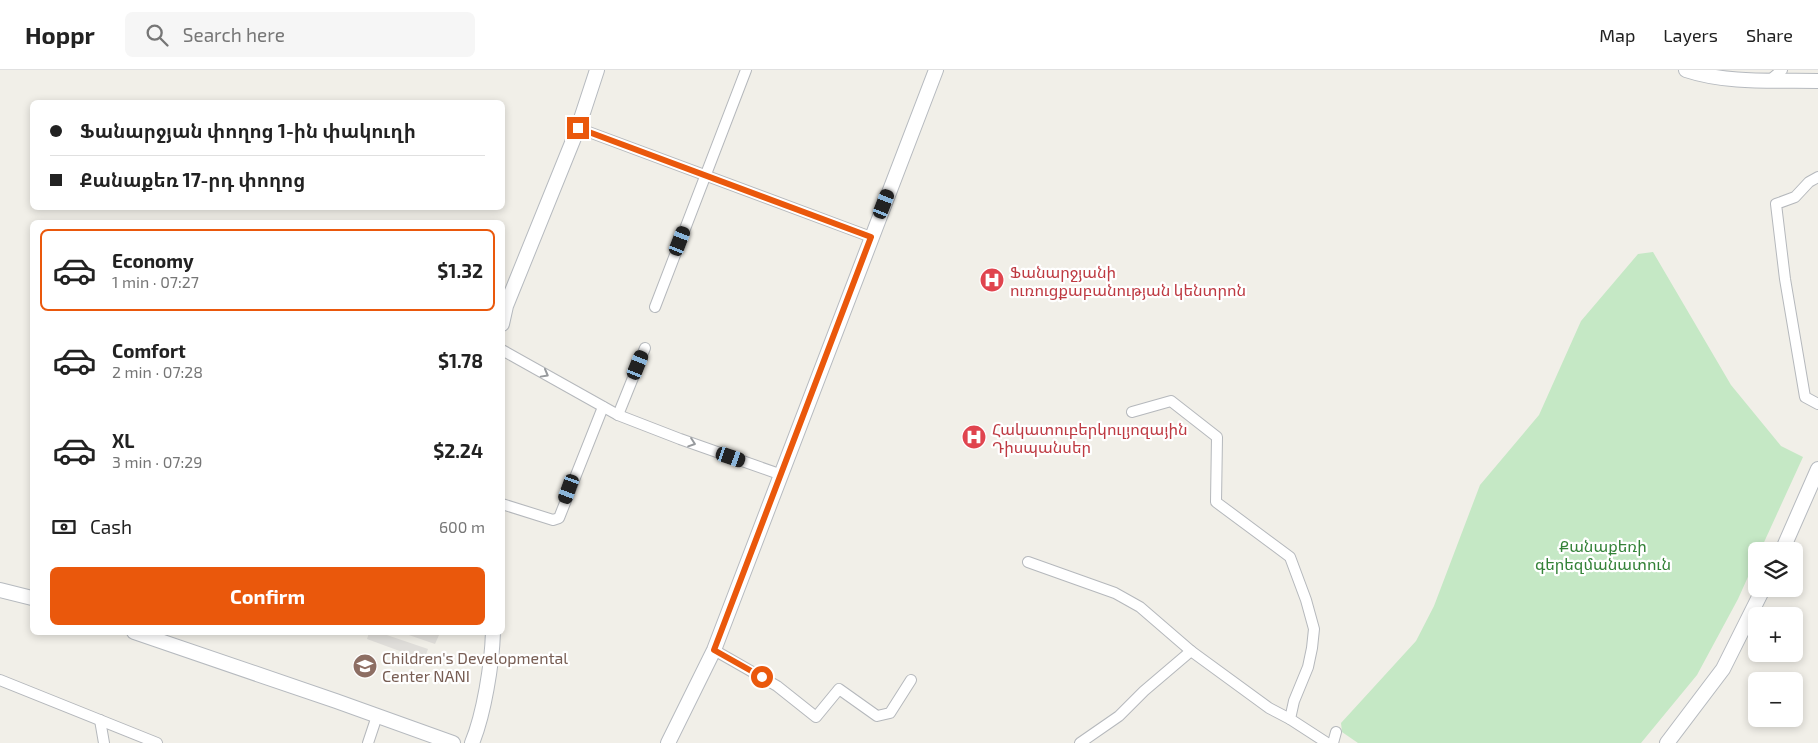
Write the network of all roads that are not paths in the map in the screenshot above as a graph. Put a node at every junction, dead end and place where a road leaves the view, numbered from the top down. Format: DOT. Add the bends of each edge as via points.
graph roads {
  1 [pos="597,70"];
  2 [pos="746,70"];
  3 [pos="936,70"];
  4 [pos="1686,70"];
  5 [pos="1782,70"];
  6 [pos="1707,73"];
  7 [pos="1770,80"];
  8 [pos="1818,81"];
  9 [pos="578,128"];
  10 [pos="706,175"];
  11 [pos="1818,178"];
  12 [pos="871,237"];
  13 [pos="655,307"];
  14 [pos="505,310"];
  15 [pos="645,348"];
  16 [pos="505,352"];
  17 [pos="1818,404"];
  18 [pos="603,407"];
  19 [pos="1132,412"];
  20 [pos="618,415"];
  21 [pos="1818,469"];
  22 [pos="782,475"];
  23 [pos="1818,478"];
  24 [pos="505,505"];
  25 [pos="1786,542"];
  26 [pos="1790,542"];
  27 [pos="1028,562"];
  28 [pos="0,590"];
  29 [pos="1759,597"];
  30 [pos="1763,597"];
  31 [pos="30,598"];
  32 [pos="143,635"];
  33 [pos="494,635"];
  34 [pos="714,650"];
  35 [pos="1191,651"];
  36 [pos="0,680"];
  37 [pos="911,680"];
  38 [pos="377,716"];
  39 [pos="1290,719"];
  40 [pos="100,720"];
  41 [pos="1336,732"];
  42 [pos="104,743"];
  43 [pos="157,743"];
  44 [pos="368,743"];
  45 [pos="453,743"];
  46 [pos="472,743"];
  47 [pos="668,743"];
  48 [pos="1080,743"];
  49 [pos="1327,743"];
  50 [pos="1333,743"];
  51 [pos="1667,743"];
  52 [pos="1672,743"];
  1 -- 9 [label="street"];
  2 -- 10 [label="street"];
  3 -- 12 [label="street"];
  4 -- 6 [label="street"];
  5 -- 7 [label="street"];
  6 -- 7 [label="street"];
  7 -- 8 [label="street"];
  9 -- 10 [label="street"];
  9 -- 14 [label="street"];
  10 -- 12 [label="street"];
  10 -- 13 [label="street"];
  11 -- 17 [label="street" via="1809,182 1795,197 1776,204 1805,397"];
  12 -- 22 [label="street"];
  15 -- 20 [label="street"];
  16 -- 18 [label="street, one-way"];
  18 -- 20 [label="street"];
  18 -- 24 [label="street" via="559,518 553,520"];
  19 -- 39 [label="street" via="1171,401 1217,437 1216,502 1290,557 1314,629 1308,667"];
  20 -- 22 [label="street, one-way"];
  21 -- 25 [label="street"];
  22 -- 34 [label="street"];
  23 -- 26 [label="street"];
  27 -- 35 [label="street" via="1114,593 1140,607"];
  28 -- 31 [label="street"];
  29 -- 51 [label="street" via="1723,670"];
  30 -- 52 [label="street" via="1726,670"];
  32 -- 38 [label="street"];
  33 -- 46 [label="street" via="480,719"];
  34 -- 37 [label="street" via="778,686 816,717 839,689 877,716 890,713"];
  34 -- 47 [label="street"];
  35 -- 39 [label="street" via="1269,708"];
  35 -- 48 [label="street" via="1144,690 1119,716"];
  36 -- 40 [label="street"];
  38 -- 44 [label="street"];
  38 -- 45 [label="street"];
  39 -- 49 [label="street"];
  40 -- 42 [label="street"];
  40 -- 43 [label="street"];
  41 -- 50 [label="street"];
}
